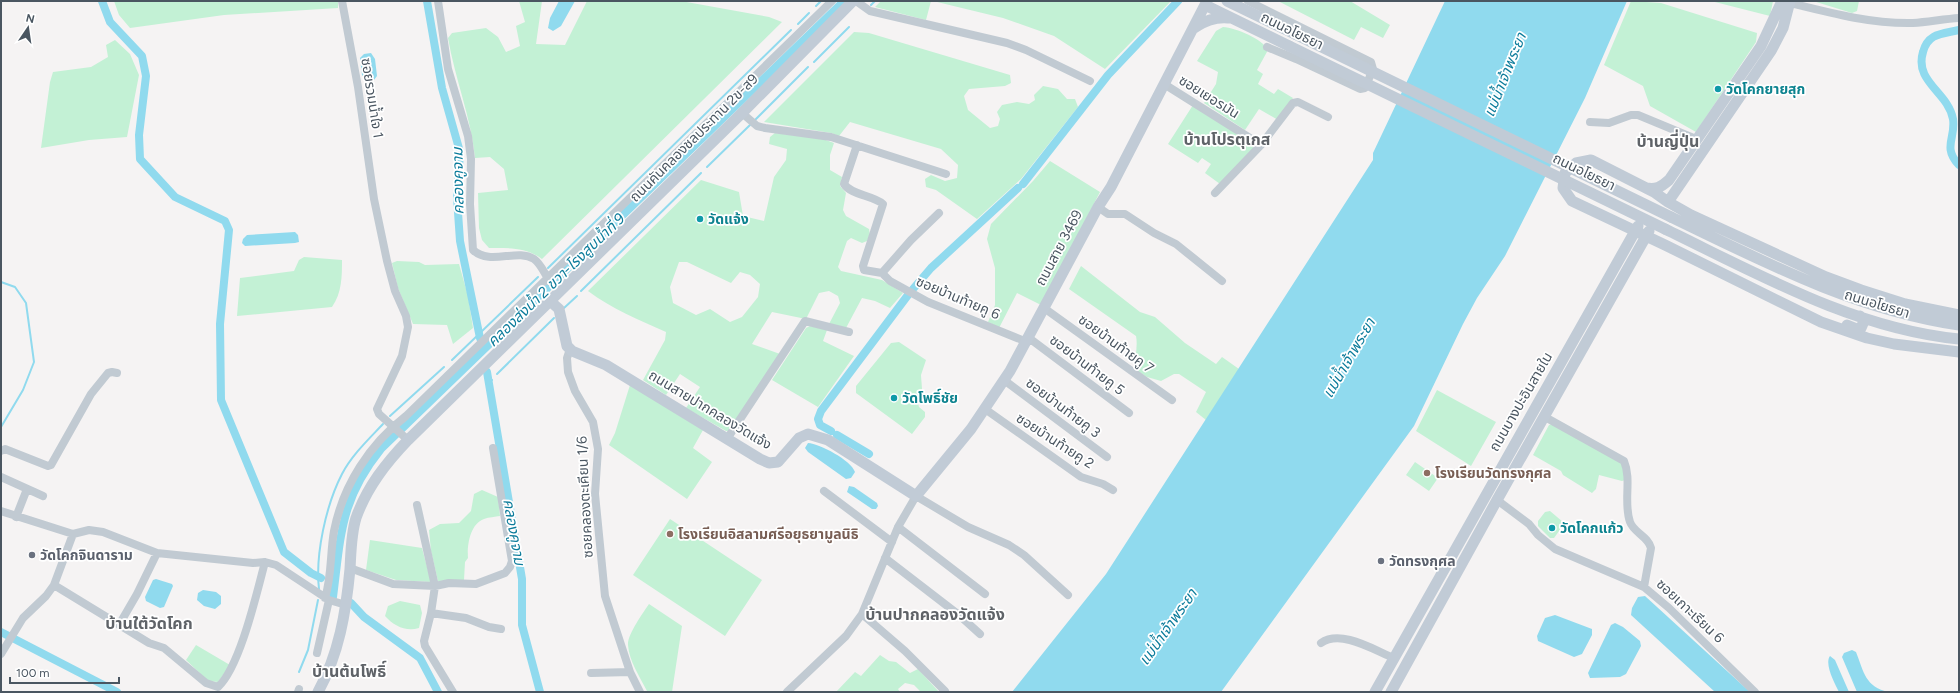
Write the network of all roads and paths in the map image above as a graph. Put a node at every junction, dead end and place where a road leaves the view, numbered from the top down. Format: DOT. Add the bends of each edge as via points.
graph roads {
  1 [pos="342,1"];
  2 [pos="438,1"];
  3 [pos="832,1"];
  4 [pos="853,1"];
  5 [pos="856,1"];
  6 [pos="1248,1"];
  7 [pos="1232,2"];
  8 [pos="1787,2"];
  9 [pos="1206,3"];
  10 [pos="1230,18"];
  11 [pos="1959,18"];
  12 [pos="1193,29"];
  13 [pos="800,32"];
  14 [pos="809,41"];
  15 [pos="1267,47"];
  16 [pos="1090,81"];
  17 [pos="1164,84"];
  18 [pos="742,113"];
  19 [pos="1328,117"];
  20 [pos="1590,122"];
  21 [pos="1696,139"];
  22 [pos="857,145"];
  23 [pos="1261,145"];
  24 [pos="946,174"];
  25 [pos="1683,182"];
  26 [pos="1646,187"];
  27 [pos="1215,193"];
  28 [pos="1668,202"];
  29 [pos="1098,207"];
  30 [pos="939,213"];
  31 [pos="1691,214"];
  32 [pos="1622,226"];
  33 [pos="1636,228"];
  34 [pos="1648,234"];
  35 [pos="1665,245"];
  36 [pos="1625,249"];
  37 [pos="1637,252"];
  38 [pos="1809,269"];
  39 [pos="882,274"];
  40 [pos="548,279"];
  41 [pos="1222,281"];
  42 [pos="558,290"];
  43 [pos="1840,294"];
  44 [pos="550,301"];
  45 [pos="1875,307"];
  46 [pos="1044,308"];
  47 [pos="1921,308"];
  48 [pos="1959,315"];
  49 [pos="1860,316"];
  50 [pos="1959,325"];
  51 [pos="849,332"];
  52 [pos="1939,336"];
  53 [pos="1959,339"];
  54 [pos="1028,340"];
  55 [pos="1894,344"];
  56 [pos="570,349"];
  57 [pos="1959,352"];
  58 [pos="117,373"];
  59 [pos="1004,380"];
  60 [pos="1172,400"];
  61 [pos="985,409"];
  62 [pos="1129,413"];
  63 [pos="1545,417"];
  64 [pos="394,426"];
  65 [pos="406,438"];
  66 [pos="727,439"];
  67 [pos="493,448"];
  68 [pos="1,451"];
  69 [pos="1107,457"];
  70 [pos="1,477"];
  71 [pos="27,489"];
  72 [pos="824,490"];
  73 [pos="1113,490"];
  74 [pos="43,496"];
  75 [pos="916,496"];
  76 [pos="1497,500"];
  77 [pos="417,505"];
  78 [pos="1,511"];
  79 [pos="16,516"];
  80 [pos="898,527"];
  81 [pos="74,534"];
  82 [pos="892,542"];
  83 [pos="157,553"];
  84 [pos="885,558"];
  85 [pos="265,562"];
  86 [pos="350,568"];
  87 [pos="54,585"];
  88 [pos="435,586"];
  89 [pos="1644,586"];
  90 [pos="985,594"];
  91 [pos="1068,595"];
  92 [pos="327,599"];
  93 [pos="346,605"];
  94 [pos="431,613"];
  95 [pos="862,614"];
  96 [pos="119,625"];
  97 [pos="502,629"];
  98 [pos="980,634"];
  99 [pos="1321,643"];
  100 [pos="3,650"];
  101 [pos="317,653"];
  102 [pos="1394,658"];
  103 [pos="630,672"];
  104 [pos="591,673"];
  105 [pos="791,691"];
  106 [pos="945,691"];
  107 [pos="318,692"];
  108 [pos="453,692"];
  109 [pos="640,692"];
  110 [pos="1375,692"];
  111 [pos="1392,692"];
  112 [pos="1755,692"];
  1 -- 64 [label="street, ซอยรวมน้ำใจ 1" via="374,198 387,261 408,326 402,356 378,405 379,414"];
  2 -- 40 [label="street" via="448,69 468,136 473,250 486,257 533,258 540,264"];
  3 -- 13 [label="street"];
  4 -- 14 [label="main road, ถนนคันคลองชลประทาน 2ข-ส9"];
  5 -- 16 [label="street" via="870,11 1007,43"];
  6 -- 15 [label="street" via="1371,62 1373,69 1365,88 1360,89"];
  7 -- 43 [label="main road, ถนนอโยธยา, bridge" via="1752,256"];
  8 -- 11 [label="street" via="1862,20 1913,23"];
  8 -- 21 [label="main road" via="1761,46"];
  8 -- 25 [label="main road" via="1783,28 1771,51"];
  9 -- 10 [label="main road, ถนนอโยธยา"];
  9 -- 12 [label="main road, ถนนสาย 3469"];
  10 -- 12 [label="main road" via="1217,17"];
  10 -- 49 [label="main road, ถนนอโยธยา, bridge" via="1800,293"];
  12 -- 17 [label="main road, ถนนสาย 3469"];
  13 -- 14 [label="street"];
  13 -- 40 [label="street"];
  14 -- 18 [label="main road, ถนนคันคลองชลประทาน 2ข-ส9"];
  17 -- 23 [label="street, ซอยเยอรมัน"];
  17 -- 29 [label="main road, ถนนสาย 3469"];
  18 -- 22 [label="street" via="757,126 831,136"];
  18 -- 42 [label="main road, ถนนคันคลองชลประทาน 2ข-ส9"];
  19 -- 23 [label="street" via="1295,102"];
  20 -- 21 [label="street" via="1609,122 1638,115"];
  21 -- 26 [label="main road" via="1669,180 1661,187"];
  22 -- 24 [label="street"];
  22 -- 39 [label="street, ซอยบ้านท้ายคู 6" via="844,184 847,188 883,204 863,266 864,270"];
  23 -- 27 [label="street"];
  25 -- 28 [label="main road"];
  25 -- 31 [label="main road" via="1683,203"];
  26 -- 28 [label="main road"];
  26 -- 32 [label="main road" via="1591,160 1576,162 1565,173 1564,188 1572,201"];
  28 -- 31 [label="main road, ถนนอโยธยา"];
  28 -- 33 [label="main road" via="1651,198 1589,167 1578,168 1574,172 1570,181 1572,192 1576,196"];
  29 -- 41 [label="street" via="1108,214 1125,214 1154,234 1176,244"];
  29 -- 46 [label="main road, ถนนสาย 3469"];
  30 -- 39 [label="street" via="911,240"];
  31 -- 38 [label="main road, ถนนอโยธยา"];
  32 -- 33 [label="main road"];
  32 -- 36 [label="main road" via="1627,238"];
  33 -- 34 [label="main road"];
  33 -- 36 [label="main road, ถนนบางปะอินสายใน"];
  34 -- 35 [label="main road"];
  34 -- 37 [label="main road, ถนนบางปะอินสายใน"];
  34 -- 49 [label="main road" via="1816,314 1857,329 1864,325 1864,320"];
  35 -- 37 [label="main road" via="1656,244"];
  35 -- 55 [label="main road" via="1821,322 1867,338"];
  36 -- 102 [label="main road, ถนนบางปะอินสายใน"];
  37 -- 63 [label="main road, ถนนบางปะอินสายใน"];
  38 -- 43 [label="main road"];
  38 -- 47 [label="main road, ถนนอโยธยา" via="1861,290"];
  39 -- 54 [label="street, ซอยบ้านท้ายคู 6" via="928,302"];
  40 -- 42 [label="street"];
  40 -- 64 [label="street"];
  42 -- 44 [label="main road, ถนนคันคลองชลประทาน 2ข-ส9"];
  43 -- 45 [label="main road, ถนนอโยธยา"];
  44 -- 56 [label="main road" via="559,309 566,346"];
  44 -- 65 [label="main road, ถนนคันคลองชลประทาน 2ข-ส9"];
  45 -- 47 [label="main road"];
  45 -- 50 [label="main road, ถนนอโยธยา"];
  46 -- 54 [label="main road, ถนนสาย 3469"];
  46 -- 60 [label="street, ซอยบ้านท้ายคู 7"];
  47 -- 48 [label="main road, ถนนอโยธยา"];
  49 -- 52 [label="main road, ถนนอโยธยา"];
  51 -- 66 [label="street" via="805,321"];
  52 -- 53 [label="main road, ถนนอโยธยา"];
  52 -- 55 [label="main road"];
  54 -- 59 [label="main road, ถนนสาย 3469"];
  54 -- 62 [label="street, ซอยบ้านท้ายคู 5"];
  55 -- 57 [label="main road"];
  56 -- 66 [label="main road, ถนนสายปากคลองวัดแจ้ง" via="606,365"];
  56 -- 103 [label="street, ซอยคลองตะเคียน 1/6" via="567,358 568,372 575,391 593,422 598,449 595,494 604,596"];
  58 -- 68 [label="street" via="108,374 91,394 51,465 5,449"];
  59 -- 61 [label="main road, ถนนสาย 3469"];
  59 -- 69 [label="street, ซอยบ้านท้ายคู 3"];
  61 -- 73 [label="street, ซอยบ้านท้ายคู 2" via="1080,477"];
  61 -- 75 [label="main road, ถนนสาย 3469"];
  63 -- 76 [label="main road, ถนนบางปะอินสายใน"];
  63 -- 89 [label="street" via="1624,461 1627,470 1627,505 1630,522 1635,530 1650,542 1651,548"];
  64 -- 65 [label="street, ซอยรวมน้ำใจ 1"];
  64 -- 92 [label="street" via="352,478 341,505 334,531"];
  65 -- 86 [label="main road, ถนนคันคลองชลประทาน 2ข-ส9" via="382,469 363,502 354,527"];
  66 -- 75 [label="main road, ถนนสายปากคลองวัดแจ้ง" via="760,459 774,464 782,459 799,438 808,434 816,436 839,446"];
  67 -- 88 [label="street" via="512,562 510,567 505,573 476,584 449,583"];
  70 -- 71 [label="street"];
  71 -- 74 [label="street"];
  71 -- 79 [label="street"];
  72 -- 82 [label="street"];
  75 -- 80 [label="street"];
  75 -- 91 [label="street" via="968,527 1009,545 1024,555"];
  76 -- 89 [label="street, ซอยเกาะเรียน 6" via="1529,524 1555,549"];
  76 -- 111 [label="main road, ถนนบางปะอินสายใน"];
  77 -- 88 [label="street"];
  78 -- 79 [label="street"];
  79 -- 81 [label="street"];
  80 -- 82 [label="street"];
  80 -- 90 [label="street"];
  81 -- 83 [label="street" via="89,530 103,532"];
  81 -- 87 [label="street"];
  82 -- 84 [label="street"];
  83 -- 85 [label="street"];
  83 -- 96 [label="street"];
  84 -- 95 [label="street"];
  84 -- 98 [label="street"];
  85 -- 92 [label="street" via="276,565"];
  85 -- 96 [label="street" via="246,630 228,675 218,687 206,683 164,648 148,643"];
  86 -- 88 [label="street" via="393,584"];
  86 -- 93 [label="main road, ถนนคันคลองชลประทาน 2ข-ส9"];
  87 -- 96 [label="street"];
  87 -- 100 [label="street" via="23,618"];
  88 -- 94 [label="street"];
  89 -- 112 [label="street, ซอยเกาะเรียน 6"];
  92 -- 93 [label="street"];
  92 -- 101 [label="street"];
  93 -- 107 [label="main road, ถนนคันคลองชลประทาน 2ข-ส9" via="334,657"];
  94 -- 97 [label="street" via="466,618"];
  94 -- 108 [label="street" via="424,641"];
  95 -- 105 [label="street" via="846,636"];
  95 -- 106 [label="street" via="905,651"];
  99 -- 102 [label="street" via="1334,638 1345,640"];
  102 -- 110 [label="main road, ถนนบางปะอินสายใน"];
  103 -- 104 [label="street"];
  103 -- 109 [label="street, ซอยคลองตะเคียน 1/6"];
}
